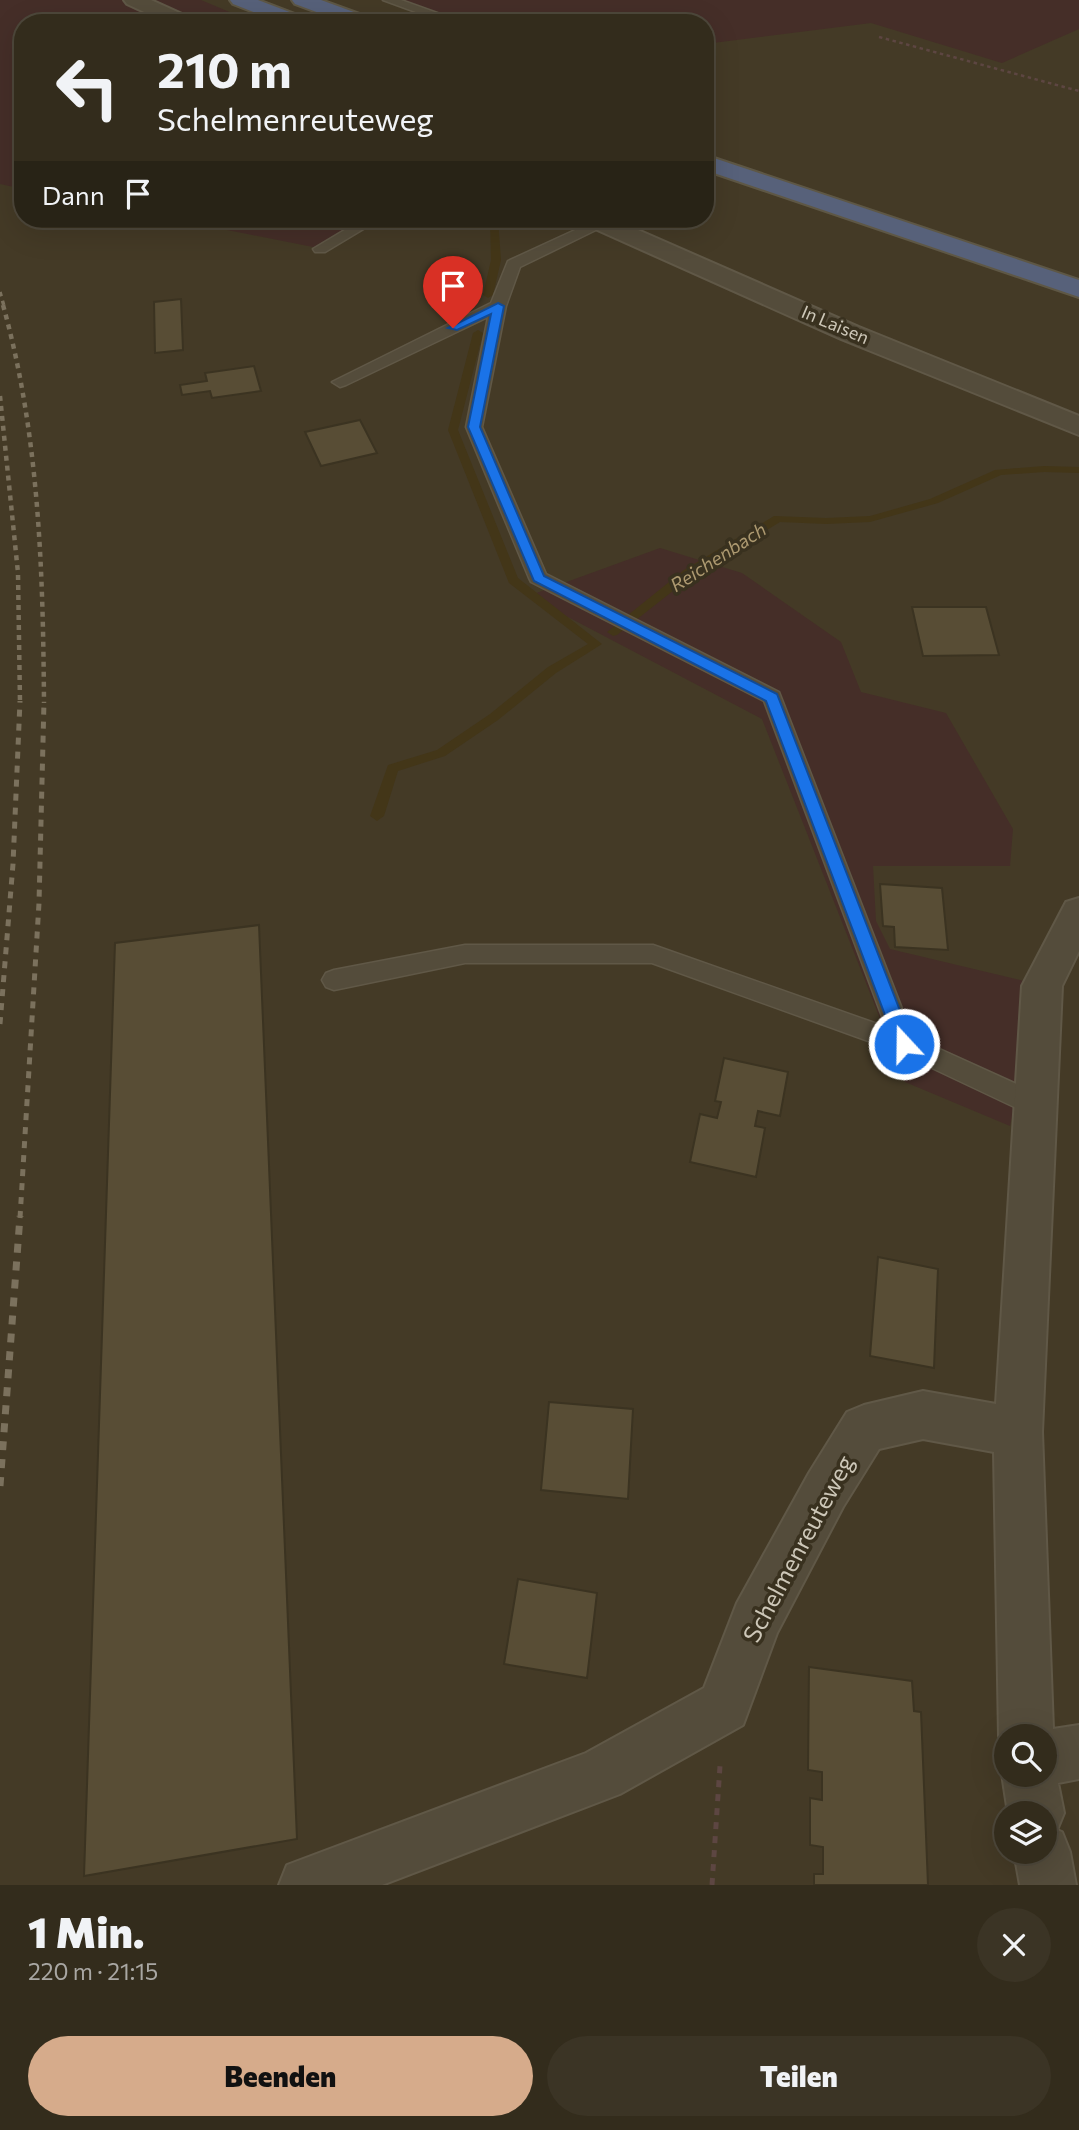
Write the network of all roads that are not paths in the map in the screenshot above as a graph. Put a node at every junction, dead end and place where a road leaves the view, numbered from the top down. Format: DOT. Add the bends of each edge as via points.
graph roads {
  1 [pos="134,0"];
  2 [pos="240,0"];
  3 [pos="302,0"];
  4 [pos="389,0"];
  5 [pos="166,14"];
  6 [pos="277,14"];
  7 [pos="341,14"];
  8 [pos="432,14"];
  9 [pos="714,165"];
  10 [pos="357,228"];
  11 [pos="582,228"];
  12 [pos="612,228"];
  13 [pos="320,249"];
  14 [pos="1079,289"];
  15 [pos="498,306"];
  16 [pos="340,382"];
  17 [pos="1079,426"];
  18 [pos="1079,913"];
  19 [pos="334,980"];
  20 [pos="904,1044"];
  21 [pos="1034,1104"];
  22 [pos="1018,1432"];
  23 [pos="1026,1724"];
  24 [pos="1079,1752"];
  25 [pos="1057,1756"];
  26 [pos="1044,1864"];
  27 [pos="307,1885"];
  28 [pos="1048,1885"];
  1 -- 5 [label="street"];
  2 -- 6 [label="highway"];
  3 -- 7 [label="highway"];
  4 -- 8 [label="lane"];
  9 -- 14 [label="highway"];
  10 -- 13 [label="lane"];
  11 -- 15 [label="lane" via="513,264"];
  12 -- 17 [label="street, In Laisen"];
  15 -- 16 [label="lane"];
  15 -- 20 [label="lane" via="474,427 538,578 772,698"];
  18 -- 21 [label="street" via="1042,986"];
  19 -- 20 [label="lane" via="465,954 653,954"];
  20 -- 21 [label="lane"];
  21 -- 22 [label="street"];
  22 -- 23 [label="street"];
  22 -- 27 [label="street, Schelmenreuteweg" via="923,1415 864,1429 755,1621 724,1706 601,1775"];
  24 -- 25 [label="street"];
  26 -- 28 [label="street"];
}
